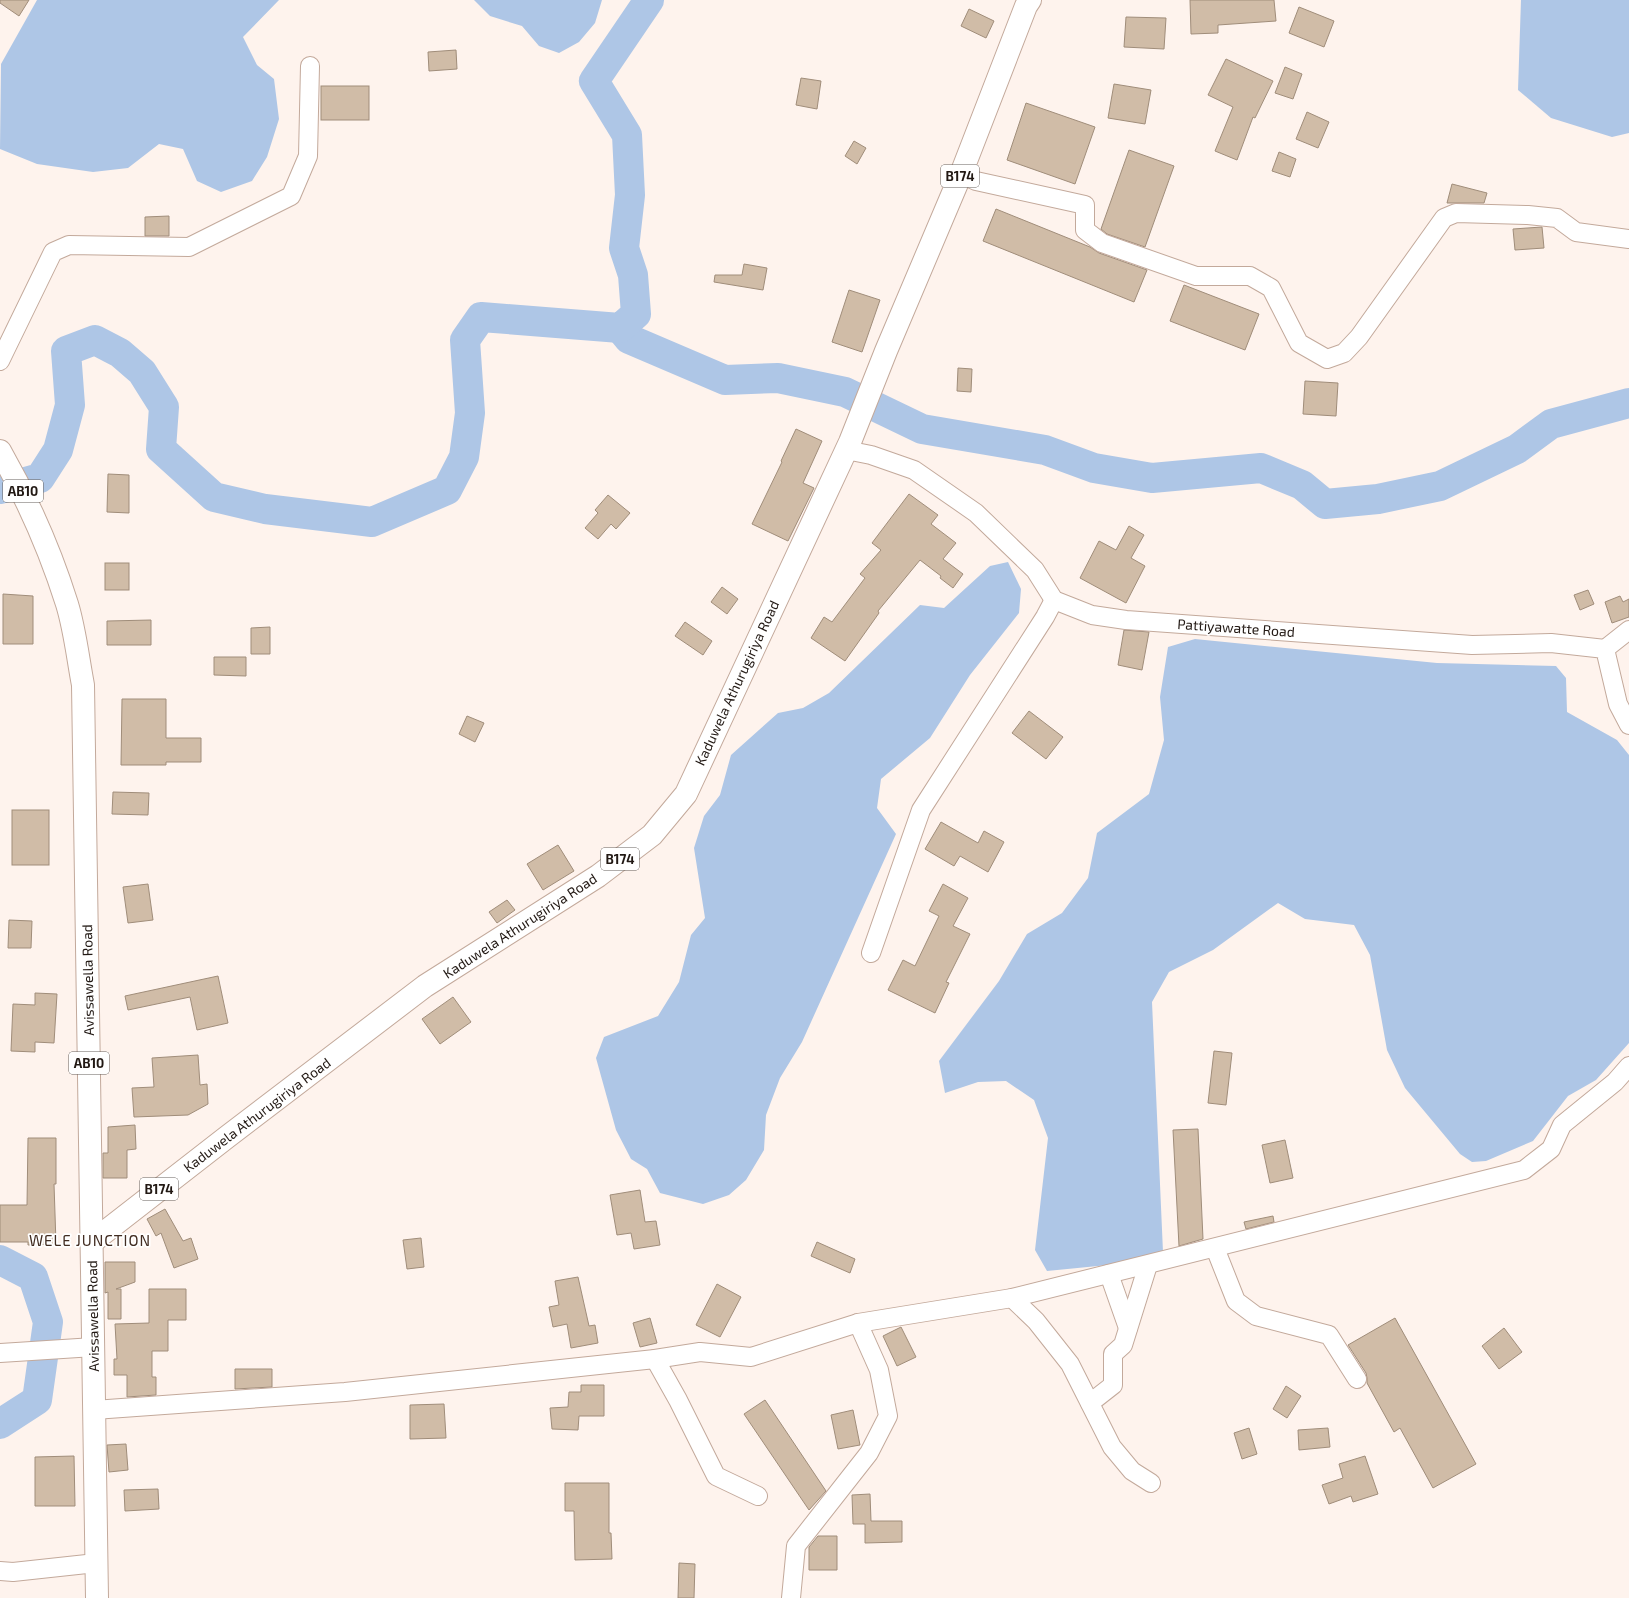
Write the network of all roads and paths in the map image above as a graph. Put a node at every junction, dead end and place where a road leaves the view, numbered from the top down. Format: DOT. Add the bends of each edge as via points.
graph roads {
  1 [pos="1030,0"];
  2 [pos="310,66"];
  3 [pos="961,174"];
  4 [pos="1629,239"];
  5 [pos="0,361"];
  6 [pos="848,446"];
  7 [pos="0,451"];
  8 [pos="1054,600"];
  9 [pos="1629,630"];
  10 [pos="1605,649"];
  11 [pos="1629,725"];
  12 [pos="871,953"];
  13 [pos="1629,1066"];
  14 [pos="92,1242"];
  15 [pos="1215,1248"];
  16 [pos="1148,1265"];
  17 [pos="1109,1274"];
  18 [pos="1012,1298"];
  19 [pos="858,1323"];
  20 [pos="1128,1328"];
  21 [pos="94,1348"];
  22 [pos="6,1352"];
  23 [pos="655,1360"];
  24 [pos="1357,1379"];
  25 [pos="1090,1404"];
  26 [pos="94,1410"];
  27 [pos="1151,1483"];
  28 [pos="758,1496"];
  29 [pos="96,1563"];
  30 [pos="0,1571"];
  31 [pos="97,1598"];
  32 [pos="791,1598"];
  1 -- 3 [label="main road, B174"];
  2 -- 5 [label="street" via="308,156 291,196 189,247 69,245 53,252"];
  3 -- 4 [label="street" via="976,181 1085,205 1085,230 1102,243 1196,276 1250,276 1271,288 1299,343 1327,359 1344,352 1359,337 1444,218 1456,213 1558,218 1576,232"];
  3 -- 6 [label="main road, Kaduwela Athurugiriya Road / B174"];
  6 -- 8 [label="street" via="914,470 976,513 1035,570"];
  6 -- 14 [label="main road, Kaduwela Athurugiriya Road / B174" via="686,794 652,835 598,876 426,986"];
  7 -- 14 [label="main road, Avissawella Road / AB10" via="22,489 42,533 67,606 83,685"];
  8 -- 10 [label="street, Pattiyawatte Road" via="1092,615 1126,620 1472,645 1551,643"];
  8 -- 12 [label="street" via="1045,618 921,810"];
  9 -- 10 [label="street"];
  10 -- 11 [label="street" via="1618,704"];
  13 -- 15 [label="street" via="1615,1082 1562,1125 1551,1149 1524,1170"];
  14 -- 21 [label="main road, Avissawella Road / AB10"];
  15 -- 16 [label="street"];
  15 -- 24 [label="street" via="1236,1302 1256,1316 1329,1335"];
  16 -- 17 [label="street"];
  16 -- 20 [label="street"];
  17 -- 18 [label="street"];
  17 -- 20 [label="street"];
  18 -- 19 [label="street"];
  18 -- 25 [label="street" via="1036,1321 1070,1364"];
  19 -- 23 [label="street" via="751,1357 700,1352"];
  19 -- 32 [label="street" via="879,1370 888,1416 869,1453 796,1546"];
  20 -- 25 [label="street" via="1122,1345 1113,1354 1113,1384"];
  21 -- 22 [label="street"];
  21 -- 26 [label="main road, Avissawella Road / AB10"];
  23 -- 26 [label="street" via="345,1392"];
  23 -- 28 [label="street" via="716,1476"];
  25 -- 27 [label="street" via="1112,1447 1132,1471"];
  26 -- 29 [label="main road, Avissawella Road / AB10"];
  29 -- 30 [label="street" via="13,1572"];
  29 -- 31 [label="main road, Avissawella Road / AB10"];
}
